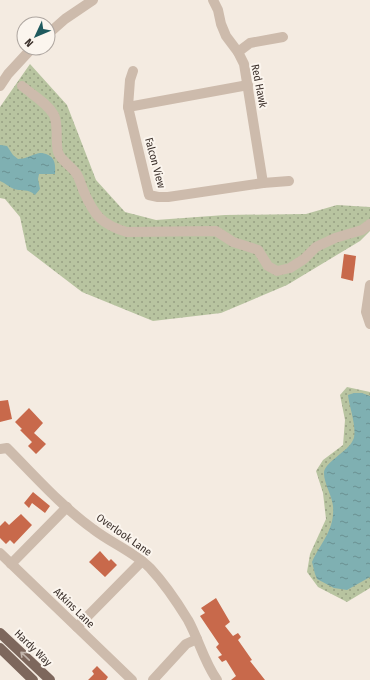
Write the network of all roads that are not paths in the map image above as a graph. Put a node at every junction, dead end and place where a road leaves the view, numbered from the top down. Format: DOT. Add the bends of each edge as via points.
graph roads {
  1 [pos="94,0"];
  2 [pos="213,0"];
  3 [pos="56,27"];
  4 [pos="283,37"];
  5 [pos="238,52"];
  6 [pos="25,56"];
  7 [pos="133,71"];
  8 [pos="248,85"];
  9 [pos="0,86"];
  10 [pos="22,86"];
  11 [pos="128,107"];
  12 [pos="289,181"];
  13 [pos="263,183"];
  14 [pos="370,224"];
  15 [pos="370,286"];
  16 [pos="370,324"];
  17 [pos="3,448"];
  18 [pos="67,507"];
  19 [pos="0,553"];
  20 [pos="142,561"];
  21 [pos="11,564"];
  22 [pos="76,627"];
  23 [pos="0,633"];
  24 [pos="197,639"];
  25 [pos="0,648"];
  26 [pos="33,680"];
  27 [pos="50,680"];
  28 [pos="132,680"];
  29 [pos="153,680"];
  30 [pos="217,680"];
  1 -- 3 [label="street"];
  2 -- 5 [label="street, Red Hawk" via="226,36"];
  4 -- 5 [label="street" via="250,43"];
  5 -- 8 [label="street, Red Hawk" via="244,64"];
  6 -- 9 [label="street"];
  7 -- 11 [label="street, Falcon View"];
  8 -- 11 [label="street"];
  8 -- 13 [label="street, Red Hawk"];
  10 -- 14 [label="street" via="42,101 53,114 57,124 58,152 62,160 81,181 95,215 116,229 126,232 216,231 233,242 258,250 268,266 277,271 290,268 316,247 362,230"];
  11 -- 13 [label="street, Falcon View" via="149,195 168,197"];
  12 -- 13 [label="street, Falcon View"];
  15 -- 16 [label="street" via="366,312"];
  17 -- 18 [label="street, Overlook Lane"];
  18 -- 20 [label="street, Overlook Lane" via="93,530"];
  18 -- 21 [label="street"];
  19 -- 21 [label="street, Atkins Lane"];
  20 -- 22 [label="street"];
  20 -- 24 [label="street, Overlook Lane" via="167,588"];
  21 -- 22 [label="street, Atkins Lane"];
  22 -- 28 [label="street, Atkins Lane"];
  27 -- 23 [label="main road, Hardy Way, one-way"];
  24 -- 29 [label="street" via="186,644"];
  24 -- 30 [label="street, Overlook Lane"];
  25 -- 26 [label="main road, Hardy Way"];
}
